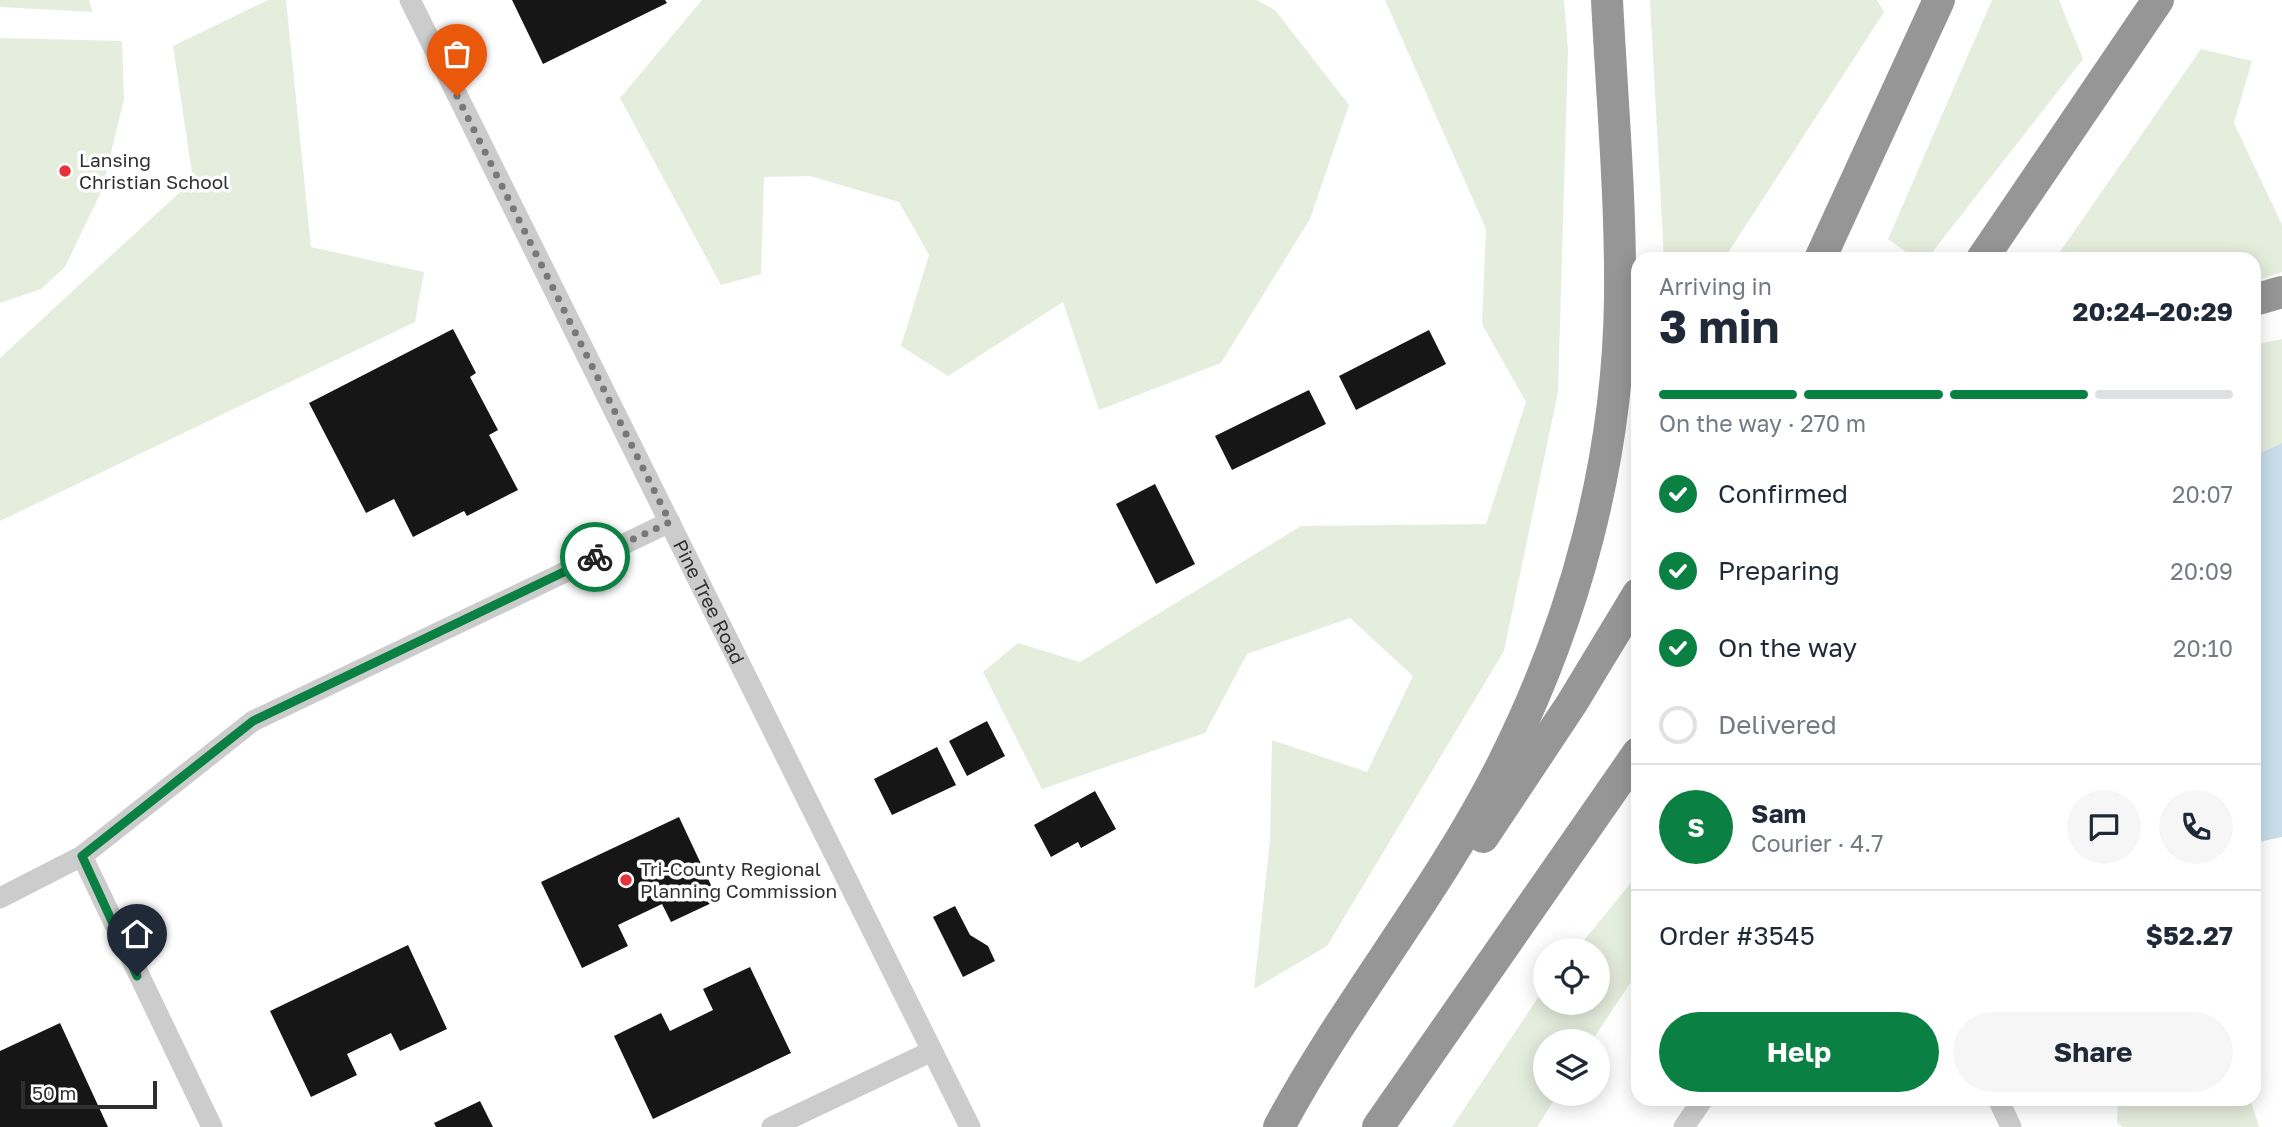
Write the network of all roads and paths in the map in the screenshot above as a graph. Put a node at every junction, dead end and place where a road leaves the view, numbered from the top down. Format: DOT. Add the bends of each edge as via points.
graph roads {
  1 [pos="410,0"];
  2 [pos="1607,0"];
  3 [pos="1939,0"];
  4 [pos="2158,0"];
  5 [pos="1823,252"];
  6 [pos="1987,252"];
  7 [pos="2282,292"];
  8 [pos="2261,298"];
  9 [pos="670,522"];
  10 [pos="1631,606"];
  11 [pos="1631,763"];
  12 [pos="1631,794"];
  13 [pos="82,856"];
  14 [pos="0,898"];
  15 [pos="1498,953"];
  16 [pos="932,1051"];
  17 [pos="1698,1106"];
  18 [pos="2001,1106"];
  19 [pos="212,1127"];
  20 [pos="772,1127"];
  21 [pos="970,1127"];
  22 [pos="1279,1127"];
  23 [pos="1285,1127"];
  24 [pos="1378,1127"];
  25 [pos="1684,1127"];
  26 [pos="2011,1127"];
  1 -- 9 [label="street, Pine Tree Road"];
  2 -- 22 [label="highway" via="1620,299 1600,492 1576,585 1546,670 1501,766 1435,880 1314,1063"];
  3 -- 5 [label="highway"];
  4 -- 6 [label="highway"];
  7 -- 8 [label="highway"];
  9 -- 13 [label="street" via="253,721"];
  9 -- 16 [label="street, Pine Tree Road"];
  10 -- 23 [label="highway" via="1565,714"];
  11 -- 15 [label="highway"];
  12 -- 15 [label="highway"];
  13 -- 14 [label="street"];
  13 -- 19 [label="street"];
  15 -- 24 [label="highway"];
  16 -- 20 [label="street"];
  16 -- 21 [label="street, Pine Tree Road"];
  17 -- 25 [label="street"];
  18 -- 26 [label="street"];
}
